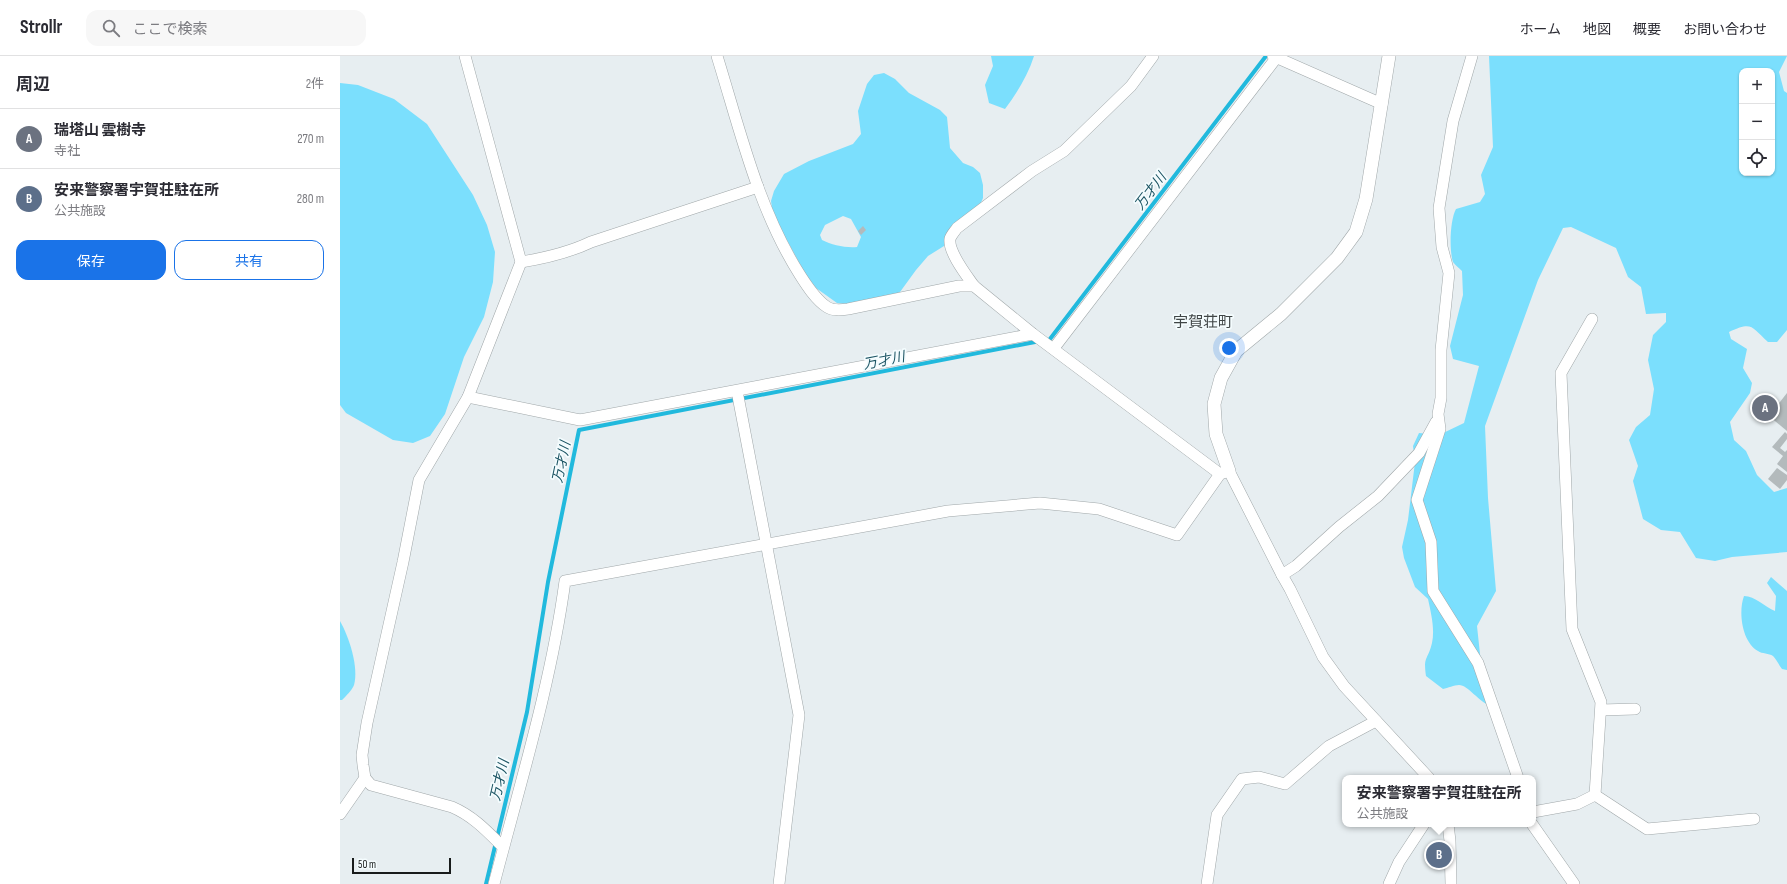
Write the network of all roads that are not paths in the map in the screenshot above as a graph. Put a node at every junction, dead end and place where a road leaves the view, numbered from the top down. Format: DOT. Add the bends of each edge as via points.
graph roads {
  1 [pos="465,56"];
  2 [pos="717,56"];
  3 [pos="1153,56"];
  4 [pos="1389,56"];
  5 [pos="1472,56"];
  6 [pos="1275,57"];
  7 [pos="1382,104"];
  8 [pos="758,187"];
  9 [pos="521,262"];
  10 [pos="974,286"];
  11 [pos="1592,319"];
  12 [pos="1034,334"];
  13 [pos="1054,348"];
  14 [pos="468,397"];
  15 [pos="738,397"];
  16 [pos="1438,414"];
  17 [pos="1224,472"];
  18 [pos="767,544"];
  19 [pos="1282,575"];
  20 [pos="1635,709"];
  21 [pos="1600,710"];
  22 [pos="1376,721"];
  23 [pos="1426,775"];
  24 [pos="1517,775"];
  25 [pos="365,778"];
  26 [pos="1595,795"];
  27 [pos="1536,811"];
  28 [pos="340,814"];
  29 [pos="1754,819"];
  30 [pos="1422,827"];
  31 [pos="1448,827"];
  32 [pos="1534,827"];
  33 [pos="502,845"];
  34 [pos="494,884"];
  35 [pos="778,884"];
  36 [pos="1207,884"];
  37 [pos="1389,884"];
  38 [pos="1451,884"];
  39 [pos="1574,884"];
  1 -- 9 [label="street"];
  2 -- 8 [label="street"];
  3 -- 10 [label="street" via="1132,86 1064,151 1032,171 957,228 950,239 951,246"];
  4 -- 7 [label="street"];
  5 -- 16 [label="street" via="1453,121 1439,208 1442,247 1449,274 1441,350 1441,398"];
  6 -- 7 [label="street"];
  6 -- 13 [label="street"];
  7 -- 17 [label="street" via="1366,199 1356,232 1317,279 1281,314 1236,351 1221,378 1214,404 1216,434"];
  8 -- 9 [label="street" via="591,242 573,251"];
  8 -- 10 [label="street" via="784,250 809,288 829,308 848,309 959,286"];
  9 -- 14 [label="street"];
  10 -- 12 [label="street"];
  11 -- 21 [label="street" via="1561,373 1572,629 1601,702"];
  12 -- 13 [label="street"];
  12 -- 15 [label="street"];
  13 -- 17 [label="street"];
  14 -- 15 [label="street" via="580,420"];
  14 -- 25 [label="street" via="419,480 367,723 362,755"];
  15 -- 18 [label="street"];
  16 -- 19 [label="street" via="1436,424 1419,453 1378,496"];
  16 -- 24 [label="street" via="1440,429 1417,500 1431,542 1433,591 1478,663"];
  17 -- 18 [label="street" via="1177,535 1099,509 1040,503 948,511"];
  17 -- 19 [label="street"];
  18 -- 33 [label="street" via="565,581 559,624 531,741"];
  18 -- 35 [label="street" via="799,715"];
  19 -- 22 [label="street" via="1323,657 1344,686"];
  20 -- 21 [label="street"];
  21 -- 26 [label="street"];
  22 -- 23 [label="street"];
  22 -- 36 [label="street" via="1329,746 1285,784 1259,777 1242,779 1217,815"];
  25 -- 28 [label="street"];
  25 -- 33 [label="street" via="371,785 465,812"];
  26 -- 27 [label="street" via="1577,804"];
  26 -- 29 [label="street" via="1647,829"];
  30 -- 37 [label="street" via="1399,862"];
  31 -- 38 [label="street"];
  32 -- 39 [label="street"];
  33 -- 34 [label="street"];
}
